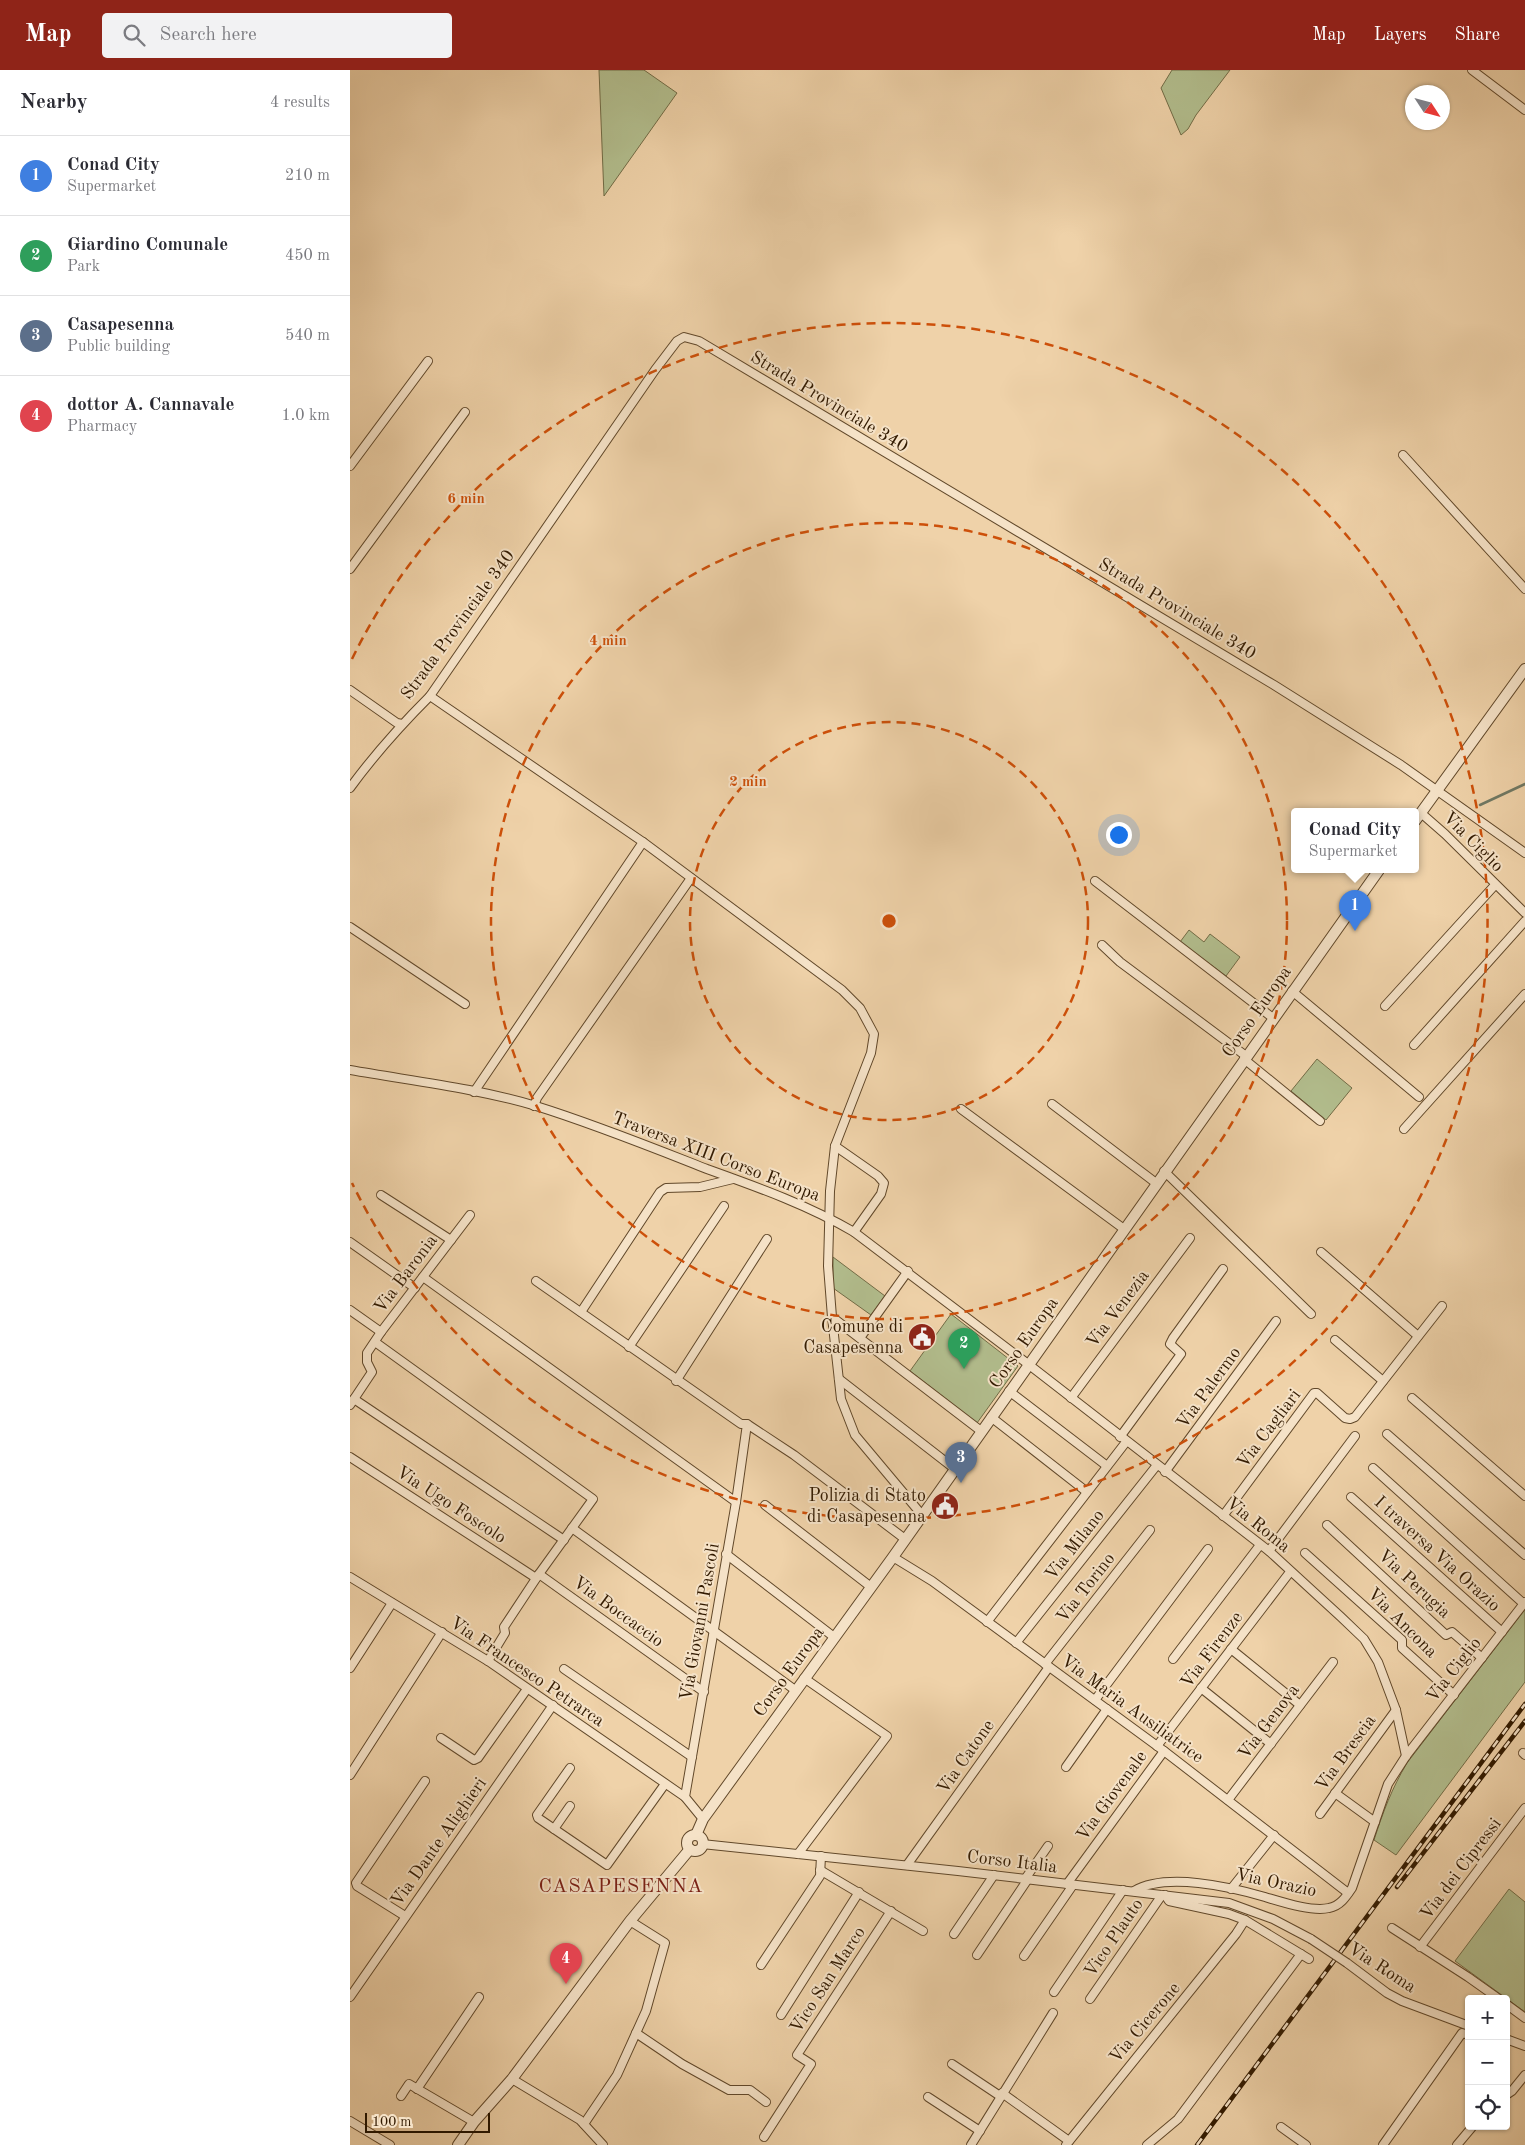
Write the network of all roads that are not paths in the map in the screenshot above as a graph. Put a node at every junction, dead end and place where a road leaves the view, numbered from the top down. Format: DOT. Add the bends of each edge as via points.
graph roads {
  1 [pos="1472,70"];
  2 [pos="1525,110"];
  3 [pos="428,361"];
  4 [pos="466,412"];
  5 [pos="1403,454"];
  6 [pos="350,466"];
  7 [pos="350,570"];
  8 [pos="1525,589"];
  9 [pos="1525,669"];
  10 [pos="350,690"];
  11 [pos="430,696"];
  12 [pos="402,724"];
  13 [pos="350,788"];
  14 [pos="1438,790"];
  15 [pos="1419,816"];
  16 [pos="1419,818"];
  17 [pos="643,842"];
  18 [pos="1525,853"];
  19 [pos="1377,873"];
  20 [pos="692,878"];
  21 [pos="1095,881"];
  22 [pos="1495,885"];
  23 [pos="1525,913"];
  24 [pos="1525,921"];
  25 [pos="350,927"];
  26 [pos="1102,945"];
  27 [pos="1292,991"];
  28 [pos="1525,994"];
  29 [pos="465,1004"];
  30 [pos="1385,1006"];
  31 [pos="1273,1018"];
  32 [pos="1414,1045"];
  33 [pos="1245,1057"];
  34 [pos="350,1070"];
  35 [pos="474,1092"];
  36 [pos="1419,1097"];
  37 [pos="1052,1104"];
  38 [pos="534,1106"];
  39 [pos="961,1109"];
  40 [pos="1320,1121"];
  41 [pos="1404,1128"];
  42 [pos="835,1146"];
  43 [pos="1164,1172"];
  44 [pos="734,1178"];
  45 [pos="1156,1183"];
  46 [pos="381,1195"];
  47 [pos="724,1206"];
  48 [pos="470,1214"];
  49 [pos="830,1217"];
  50 [pos="1124,1229"];
  51 [pos="854,1232"];
  52 [pos="1190,1238"];
  53 [pos="767,1239"];
  54 [pos="451,1240"];
  55 [pos="350,1242"];
  56 [pos="1321,1252"];
  57 [pos="1223,1270"];
  58 [pos="908,1271"];
  59 [pos="423,1277"];
  60 [pos="536,1281"];
  61 [pos="415,1288"];
  62 [pos="1442,1306"];
  63 [pos="350,1310"];
  64 [pos="581,1312"];
  65 [pos="1312,1314"];
  66 [pos="832,1316"];
  67 [pos="1276,1321"];
  68 [pos="381,1332"];
  69 [pos="1418,1336"];
  70 [pos="860,1338"];
  71 [pos="1334,1340"];
  72 [pos="375,1342"];
  73 [pos="629,1347"];
  74 [pos="1028,1364"];
  75 [pos="839,1379"];
  76 [pos="676,1381"];
  77 [pos="1383,1381"];
  78 [pos="1009,1391"];
  79 [pos="1071,1398"];
  80 [pos="1412,1398"];
  81 [pos="352,1402"];
  82 [pos="991,1418"];
  83 [pos="747,1424"];
  84 [pos="981,1431"];
  85 [pos="1387,1434"];
  86 [pos="1355,1436"];
  87 [pos="1123,1439"];
  88 [pos="350,1457"];
  89 [pos="1157,1465"];
  90 [pos="1107,1466"];
  91 [pos="1372,1468"];
  92 [pos="954,1469"];
  93 [pos="1165,1472"];
  94 [pos="1087,1492"];
  95 [pos="1525,1496"];
  96 [pos="1351,1497"];
  97 [pos="736,1502"];
  98 [pos="765,1505"];
  99 [pos="922,1515"];
  100 [pos="1223,1516"];
  101 [pos="1328,1525"];
  102 [pos="572,1528"];
  103 [pos="1150,1530"];
  104 [pos="905,1539"];
  105 [pos="564,1540"];
  106 [pos="1260,1545"];
  107 [pos="1208,1549"];
  108 [pos="1269,1551"];
  109 [pos="1305,1553"];
  110 [pos="726,1554"];
  111 [pos="1525,1556"];
  112 [pos="893,1557"];
  113 [pos="1290,1572"];
  114 [pos="538,1576"];
  115 [pos="350,1577"];
  116 [pos="871,1587"];
  117 [pos="392,1602"];
  118 [pos="1525,1603"];
  119 [pos="987,1622"];
  120 [pos="714,1630"];
  121 [pos="442,1632"];
  122 [pos="1502,1632"];
  123 [pos="834,1637"];
  124 [pos="1016,1643"];
  125 [pos="1231,1649"];
  126 [pos="1482,1658"];
  127 [pos="1173,1659"];
  128 [pos="488,1661"];
  129 [pos="1333,1662"];
  130 [pos="1047,1665"];
  131 [pos="350,1668"];
  132 [pos="564,1669"];
  133 [pos="804,1678"];
  134 [pos="1201,1688"];
  135 [pos="527,1689"];
  136 [pos="795,1690"];
  137 [pos="704,1692"];
  138 [pos="1454,1695"];
  139 [pos="1095,1700"];
  140 [pos="553,1705"];
  141 [pos="1300,1705"];
  142 [pos="1107,1709"];
  143 [pos="1396,1710"];
  144 [pos="441,1738"];
  145 [pos="1271,1744"];
  146 [pos="1161,1748"];
  147 [pos="1406,1756"];
  148 [pos="692,1757"];
  149 [pos="1066,1767"];
  150 [pos="570,1768"];
  151 [pos="350,1775"];
  152 [pos="425,1781"];
  153 [pos="665,1784"];
  154 [pos="1335,1793"];
  155 [pos="685,1797"];
  156 [pos="1228,1800"];
  157 [pos="570,1806"];
  158 [pos="1525,1808"];
  159 [pos="1320,1814"];
  160 [pos="703,1819"];
  161 [pos="1375,1822"];
  162 [pos="554,1828"];
  163 [pos="1274,1835"];
  164 [pos="699,1840"];
  165 [pos="1048,1846"];
  166 [pos="798,1854"];
  167 [pos="821,1856"];
  168 [pos="907,1865"];
  169 [pos="820,1870"];
  170 [pos="994,1875"];
  171 [pos="1026,1879"];
  172 [pos="1070,1884"];
  173 [pos="1231,1889"];
  174 [pos="1123,1890"];
  175 [pos="1134,1891"];
  176 [pos="859,1892"];
  177 [pos="1348,1894"];
  178 [pos="1164,1895"];
  179 [pos="891,1911"];
  180 [pos="405,1916"];
  181 [pos="630,1920"];
  182 [pos="1245,1920"];
  183 [pos="1392,1928"];
  184 [pos="923,1931"];
  185 [pos="954,1934"];
  186 [pos="1311,1939"];
  187 [pos="1420,1947"];
  188 [pos="1301,1954"];
  189 [pos="976,1955"];
  190 [pos="1024,1956"];
  191 [pos="1309,1958"];
  192 [pos="761,1965"];
  193 [pos="1054,1992"];
  194 [pos="1494,1995"];
  195 [pos="479,1996"];
  196 [pos="350,1997"];
  197 [pos="1090,1999"];
  198 [pos="1510,2007"];
  199 [pos="1053,2013"];
  200 [pos="781,2015"];
  201 [pos="1525,2018"];
  202 [pos="1465,2025"];
  203 [pos="636,2033"];
  204 [pos="1465,2034"];
  205 [pos="1510,2041"];
  206 [pos="1516,2043"];
  207 [pos="1510,2044"];
  208 [pos="1525,2046"];
  209 [pos="952,2064"];
  210 [pos="1525,2075"];
  211 [pos="512,2079"];
  212 [pos="417,2089"];
  213 [pos="1510,2092"];
  214 [pos="1001,2094"];
  215 [pos="401,2096"];
  216 [pos="928,2097"];
  217 [pos="766,2102"];
  218 [pos="350,2121"];
  219 [pos="474,2122"];
  220 [pos="584,2124"];
  221 [pos="1281,2127"];
  222 [pos="1471,2130"];
  223 [pos="980,2131"];
  224 [pos="764,2137"];
  225 [pos="1068,2143"];
  226 [pos="1460,2144"];
  227 [pos="390,2145"];
  228 [pos="458,2145"];
  229 [pos="603,2145"];
  230 [pos="971,2145"];
  231 [pos="1148,2145"];
  232 [pos="1306,2145"];
  233 [pos="1384,2145"];
  1 -- 2 [label="street"];
  3 -- 6 [label="street"];
  4 -- 7 [label="street"];
  5 -- 8 [label="street"];
  9 -- 14 [label="street"];
  10 -- 12 [label="street"];
  11 -- 12 [label="street, Strada Provinciale 340"];
  11 -- 14 [label="street, Strada Provinciale 340" via="654,370 684,337 716,352 1274,685"];
  11 -- 17 [label="street"];
  12 -- 13 [label="street, Strada Provinciale 340"];
  14 -- 15 [label="street"];
  14 -- 18 [label="street"];
  16 -- 22 [label="street, Via Ciglio" via="1445,834"];
  17 -- 20 [label="street"];
  17 -- 35 [label="street"];
  19 -- 27 [label="street, Corso Europa"];
  20 -- 38 [label="street"];
  20 -- 42 [label="street" via="842,990 865,1016 874,1034 871,1053"];
  21 -- 31 [label="street"];
  22 -- 23 [label="street, Via Ciglio"];
  22 -- 30 [label="street"];
  24 -- 32 [label="street"];
  25 -- 29 [label="street"];
  26 -- 33 [label="street"];
  27 -- 31 [label="street, Corso Europa"];
  27 -- 36 [label="street"];
  28 -- 41 [label="street"];
  31 -- 33 [label="street, Corso Europa"];
  33 -- 40 [label="street"];
  33 -- 43 [label="street, Corso Europa"];
  34 -- 35 [label="street, Traversa XIII Corso Europa"];
  35 -- 38 [label="street, Traversa XIII Corso Europa"];
  37 -- 45 [label="street"];
  38 -- 44 [label="street, Traversa XIII Corso Europa"];
  39 -- 50 [label="street"];
  42 -- 49 [label="street"];
  42 -- 51 [label="street" via="884,1183 881,1194"];
  43 -- 45 [label="street, Corso Europa"];
  43 -- 65 [label="street"];
  44 -- 49 [label="street, Traversa XIII Corso Europa"];
  44 -- 64 [label="street" via="700,1187 666,1188 660,1192"];
  45 -- 50 [label="street, Corso Europa"];
  46 -- 54 [label="street"];
  47 -- 73 [label="street"];
  48 -- 54 [label="street, Via Baronia"];
  49 -- 51 [label="street, Traversa XIII Corso Europa"];
  49 -- 66 [label="street" via="828,1266"];
  50 -- 74 [label="street, Corso Europa"];
  51 -- 58 [label="street, Traversa XIII Corso Europa"];
  52 -- 79 [label="street, Via Venezia"];
  53 -- 76 [label="street"];
  54 -- 59 [label="street, Via Baronia"];
  55 -- 61 [label="street"];
  56 -- 69 [label="street"];
  57 -- 87 [label="street" via="1172,1338 1171,1347 1181,1354"];
  58 -- 70 [label="street"];
  58 -- 74 [label="street, Traversa XIII Corso Europa"];
  59 -- 61 [label="street, Via Baronia"];
  59 -- 97 [label="street"];
  60 -- 64 [label="street"];
  61 -- 68 [label="street, Via Baronia"];
  62 -- 69 [label="street, Via Cagliari"];
  63 -- 68 [label="street"];
  64 -- 73 [label="street"];
  66 -- 70 [label="street"];
  66 -- 75 [label="street"];
  67 -- 93 [label="street, Via Palermo"];
  68 -- 72 [label="street, Via Baronia"];
  69 -- 77 [label="street, Via Cagliari"];
  70 -- 84 [label="street"];
  71 -- 77 [label="street"];
  72 -- 81 [label="street, Via Baronia" via="367,1362 372,1372"];
  72 -- 102 [label="street" via="593,1500"];
  73 -- 76 [label="street"];
  74 -- 78 [label="street, Corso Europa"];
  74 -- 79 [label="street, Via Roma"];
  75 -- 92 [label="street"];
  75 -- 99 [label="street" via="841,1399 854,1434"];
  76 -- 83 [label="street" via="740,1424"];
  77 -- 100 [label="street, Via Cagliari" via="1350,1420 1314,1393"];
  78 -- 82 [label="street, Corso Europa"];
  78 -- 90 [label="street"];
  79 -- 87 [label="street, Via Roma"];
  80 -- 95 [label="street"];
  81 -- 105 [label="street"];
  82 -- 84 [label="street, Corso Europa"];
  82 -- 94 [label="street"];
  83 -- 97 [label="street, Via Giovanni Pascoli"];
  83 -- 104 [label="street" via="794,1455"];
  84 -- 92 [label="street, Corso Europa"];
  85 -- 111 [label="street"];
  86 -- 108 [label="street"];
  87 -- 89 [label="street, Via Roma"];
  87 -- 90 [label="street"];
  88 -- 114 [label="street, Via Ugo Foscolo"];
  89 -- 93 [label="street, Via Roma"];
  89 -- 124 [label="street, Via Milano"];
  90 -- 94 [label="street"];
  91 -- 118 [label="street"];
  92 -- 99 [label="street, Corso Europa"];
  93 -- 100 [label="street, Via Roma"];
  94 -- 119 [label="street"];
  96 -- 122 [label="street, I traversa Via Orazio"];
  97 -- 110 [label="street, Via Giovanni Pascoli"];
  98 -- 116 [label="street"];
  99 -- 104 [label="street, Corso Europa"];
  100 -- 106 [label="street, Via Roma"];
  101 -- 126 [label="street, Via Perugia" via="1446,1635 1452,1632"];
  102 -- 105 [label="street"];
  102 -- 120 [label="street"];
  103 -- 130 [label="street, Via Torino"];
  104 -- 112 [label="street, Corso Europa"];
  105 -- 114 [label="street"];
  106 -- 108 [label="street, Via Roma"];
  106 -- 127 [label="street"];
  107 -- 139 [label="street"];
  108 -- 113 [label="street, Via Roma"];
  109 -- 138 [label="street, Via Ancona" via="1402,1640 1402,1648"];
  110 -- 120 [label="street, Via Giovanni Pascoli"];
  110 -- 123 [label="street"];
  112 -- 116 [label="street, Corso Europa"];
  112 -- 119 [label="street, Via Maria Ausiliatrice"];
  113 -- 125 [label="street, Via Firenze"];
  113 -- 143 [label="street, Via Roma" via="1364,1639 1378,1662"];
  114 -- 128 [label="street" via="504,1627 505,1633"];
  114 -- 137 [label="street, Via Boccaccio"];
  115 -- 117 [label="street, Via Francesco Petrarca"];
  116 -- 123 [label="street, Corso Europa"];
  117 -- 121 [label="street, Via Francesco Petrarca"];
  117 -- 131 [label="street"];
  118 -- 122 [label="street, Via Ciglio"];
  119 -- 124 [label="street, Via Maria Ausiliatrice"];
  120 -- 136 [label="street"];
  120 -- 137 [label="street, Via Giovanni Pascoli"];
  121 -- 128 [label="street, Via Francesco Petrarca"];
  121 -- 151 [label="street"];
  122 -- 126 [label="street, Via Ciglio"];
  123 -- 133 [label="street, Corso Europa"];
  124 -- 130 [label="street, Via Maria Ausiliatrice"];
  125 -- 134 [label="street, Via Firenze"];
  125 -- 141 [label="street"];
  126 -- 138 [label="street, Via Ciglio"];
  128 -- 135 [label="street, Via Francesco Petrarca"];
  129 -- 141 [label="street, Via Genova"];
  130 -- 139 [label="street, Via Maria Ausiliatrice"];
  130 -- 168 [label="street, Via Catone"];
  132 -- 148 [label="street"];
  133 -- 136 [label="street, Corso Europa"];
  133 -- 166 [label="street" via="887,1736"];
  134 -- 145 [label="street"];
  134 -- 146 [label="street, Via Firenze"];
  135 -- 140 [label="street, Via Francesco Petrarca"];
  135 -- 144 [label="street" via="478,1758 474,1760 464,1755"];
  136 -- 160 [label="street, Corso Europa"];
  137 -- 148 [label="street, Via Giovanni Pascoli"];
  138 -- 147 [label="street, Via Ciglio"];
  139 -- 142 [label="street, Via Maria Ausiliatrice"];
  140 -- 153 [label="street, Via Francesco Petrarca"];
  140 -- 180 [label="street, Via Dante Alighieri"];
  141 -- 145 [label="street, Via Genova"];
  142 -- 146 [label="street, Via Maria Ausiliatrice"];
  142 -- 149 [label="street"];
  143 -- 147 [label="street, Via Roma"];
  143 -- 154 [label="street, Via Brescia"];
  145 -- 156 [label="street, Via Genova"];
  146 -- 156 [label="street, Via Maria Ausiliatrice"];
  146 -- 172 [label="street, Via Giovenale"];
  147 -- 161 [label="street" via="1388,1784"];
  148 -- 155 [label="street, Via Giovanni Pascoli"];
  150 -- 162 [label="street" via="537,1815"];
  152 -- 180 [label="street" via="356,1883"];
  153 -- 155 [label="street, Via Francesco Petrarca"];
  153 -- 162 [label="street" via="607,1865"];
  154 -- 159 [label="street, Via Brescia"];
  154 -- 161 [label="street"];
  155 -- 160 [label="street"];
  156 -- 163 [label="street, Via Maria Ausiliatrice"];
  157 -- 162 [label="street"];
  158 -- 187 [label="street, Via dei Cipressi"];
  160 -- 164 [label="street, Corso Europa"];
  161 -- 177 [label="street"];
  163 -- 173 [label="street"];
  163 -- 177 [label="street, Via Maria Ausiliatrice"];
  164 -- 166 [label="street, Corso Italia"];
  164 -- 181 [label="street, Corso Europa" via="691,1836 688,1839 690,1849"];
  165 -- 171 [label="street"];
  166 -- 167 [label="street, Corso Italia"];
  167 -- 168 [label="street, Corso Italia"];
  167 -- 169 [label="street"];
  168 -- 170 [label="street, Corso Italia"];
  169 -- 176 [label="street"];
  169 -- 192 [label="street" via="820,1876"];
  170 -- 171 [label="street, Corso Italia"];
  170 -- 185 [label="street"];
  171 -- 172 [label="street, Corso Italia"];
  171 -- 189 [label="street"];
  172 -- 174 [label="street, Corso Italia"];
  172 -- 190 [label="street, Via Giovenale"];
  173 -- 175 [label="street, Via Orazio" via="1160,1882"];
  173 -- 177 [label="street, Via Orazio" via="1308,1908 1329,1908 1342,1902"];
  174 -- 175 [label="street, Corso Italia"];
  174 -- 193 [label="street"];
  175 -- 178 [label="street, Corso Italia"];
  176 -- 179 [label="street"];
  176 -- 200 [label="street"];
  178 -- 182 [label="street" via="1170,1901"];
  178 -- 186 [label="street, Corso Italia" via="1229,1903 1273,1919"];
  178 -- 197 [label="street, Vico Plauto"];
  179 -- 184 [label="street"];
  179 -- 224 [label="street, Vico San Marco" via="797,2054 811,2064"];
  180 -- 196 [label="street, Via Dante Alighieri"];
  181 -- 203 [label="street" via="665,1943 646,2011"];
  181 -- 211 [label="street"];
  182 -- 188 [label="street"];
  182 -- 225 [label="street, Via Cicerone"];
  183 -- 187 [label="street"];
  186 -- 202 [label="street, Via Roma, bridge" via="1387,1993"];
  187 -- 194 [label="street"];
  188 -- 191 [label="street"];
  188 -- 231 [label="street" via="1178,2119"];
  195 -- 212 [label="street"];
  198 -- 201 [label="street"];
  199 -- 214 [label="street"];
  203 -- 217 [label="street" via="729,2090 750,2090"];
  203 -- 220 [label="street" via="617,2075"];
  204 -- 233 [label="street" via="1462,2033"];
  205 -- 206 [label="street"];
  206 -- 207 [label="street"];
  206 -- 208 [label="street"];
  209 -- 214 [label="street"];
  210 -- 213 [label="street"];
  211 -- 219 [label="street"];
  211 -- 220 [label="street"];
  212 -- 215 [label="street" via="409,2084"];
  212 -- 219 [label="street"];
  214 -- 223 [label="street"];
  214 -- 225 [label="street"];
  216 -- 223 [label="street"];
  218 -- 227 [label="street"];
  219 -- 228 [label="street"];
  220 -- 229 [label="street"];
  221 -- 232 [label="street"];
  222 -- 226 [label="street"];
  223 -- 230 [label="street"];
}
